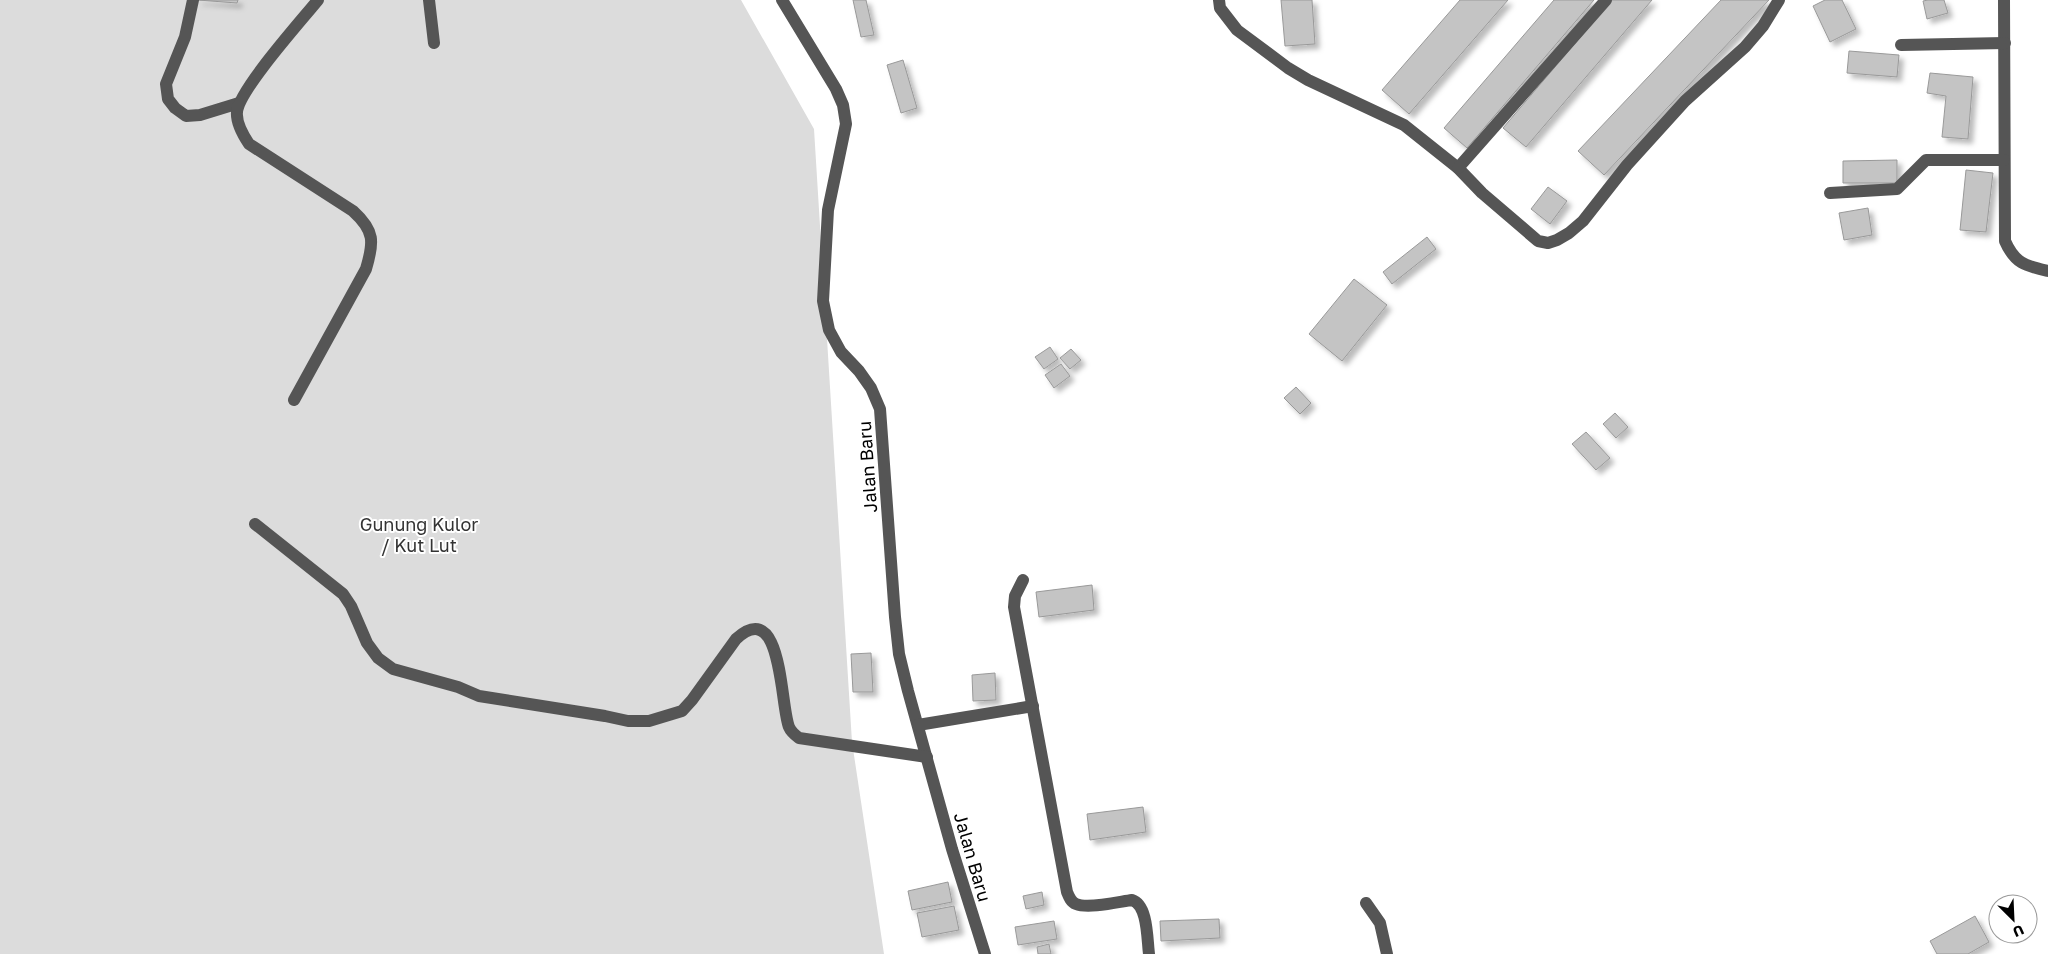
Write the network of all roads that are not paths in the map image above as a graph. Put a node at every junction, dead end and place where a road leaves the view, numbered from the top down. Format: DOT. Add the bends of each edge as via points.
graph roads {
  1 [pos="193,0"];
  2 [pos="318,0"];
  3 [pos="428,0"];
  4 [pos="782,0"];
  5 [pos="1219,0"];
  6 [pos="1606,0"];
  7 [pos="1779,0"];
  8 [pos="2004,0"];
  9 [pos="434,43"];
  10 [pos="2005,44"];
  11 [pos="1901,46"];
  12 [pos="238,103"];
  13 [pos="2004,160"];
  14 [pos="1458,168"];
  15 [pos="1830,193"];
  16 [pos="2048,271"];
  17 [pos="294,400"];
  18 [pos="255,524"];
  19 [pos="1023,580"];
  20 [pos="1033,706"];
  21 [pos="918,726"];
  22 [pos="927,757"];
  23 [pos="1366,903"];
  24 [pos="985,954"];
  25 [pos="1149,954"];
  26 [pos="1387,954"];
  1 -- 12 [label="street" via="185,37 166,84 168,100 186,116"];
  2 -- 12 [label="street"];
  3 -- 9 [label="street"];
  4 -- 21 [label="street, Jalan Baru" via="843,105 846,124 828,210 822,301 829,330 841,352 871,388 880,409 895,617 900,654"];
  5 -- 14 [label="street" via="1220,8 1237,30 1288,68 1329,92 1404,125"];
  6 -- 14 [label="street"];
  7 -- 14 [label="street" via="1745,47 1685,101 1583,220 1557,240 1548,243 1538,241"];
  8 -- 10 [label="street"];
  10 -- 11 [label="street"];
  10 -- 13 [label="street"];
  12 -- 17 [label="street" via="236,114 248,144 353,211 366,223 370,235 372,249 366,269"];
  13 -- 15 [label="street" via="1926,160 1898,189"];
  13 -- 16 [label="street" via="2005,242 2018,262"];
  18 -- 22 [label="street" via="343,594 367,644 393,669 479,696 628,722 649,721 682,711 736,639 745,630 756,628 771,643 779,664 789,728 799,738"];
  19 -- 20 [label="street" via="1015,596 1014,607"];
  20 -- 21 [label="street"];
  20 -- 25 [label="street" via="1070,900 1083,905 1137,902 1143,912"];
  21 -- 22 [label="street, Jalan Baru"];
  22 -- 24 [label="street, Jalan Baru"];
  23 -- 26 [label="street" via="1380,923"];
}
